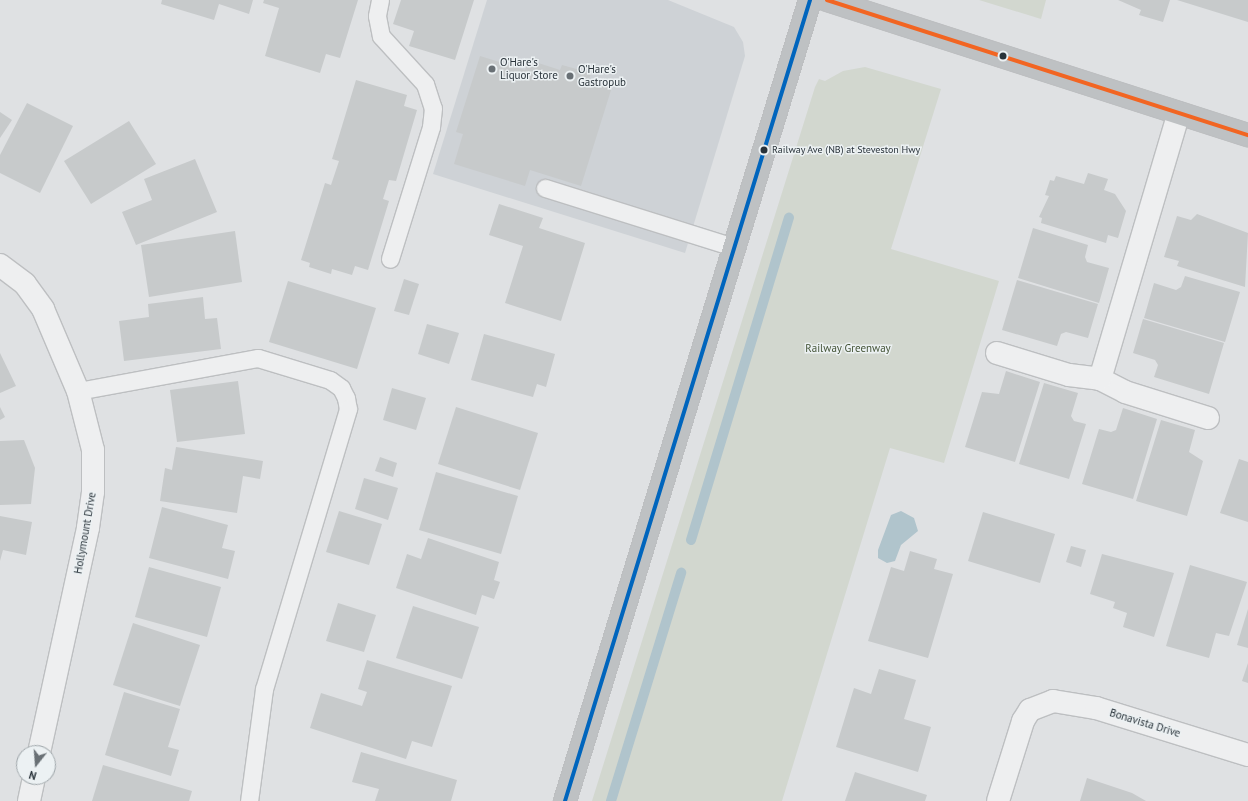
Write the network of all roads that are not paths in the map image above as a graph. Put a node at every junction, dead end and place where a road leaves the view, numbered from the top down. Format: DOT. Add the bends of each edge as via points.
graph roads {
  1 [pos="380,0"];
  2 [pos="810,0"];
  3 [pos="827,0"];
  4 [pos="1179,113"];
  5 [pos="1248,135"];
  6 [pos="545,188"];
  7 [pos="733,247"];
  8 [pos="390,259"];
  9 [pos="0,265"];
  10 [pos="997,353"];
  11 [pos="1100,379"];
  12 [pos="78,391"];
  13 [pos="1208,418"];
  14 [pos="41,745"];
  15 [pos="1248,755"];
  16 [pos="32,785"];
  17 [pos="29,801"];
  18 [pos="249,801"];
  19 [pos="564,801"];
  20 [pos="998,801"];
  1 -- 8 [label="lane" via="377,16 381,36 425,84 433,108 431,127"];
  2 -- 7 [label="main road"];
  3 -- 4 [label="main road"];
  4 -- 5 [label="main road"];
  4 -- 11 [label="street"];
  6 -- 7 [label="lane"];
  7 -- 19 [label="main road"];
  9 -- 12 [label="street, Hollymount Drive" via="25,284 43,309"];
  10 -- 11 [label="street" via="1069,375"];
  11 -- 13 [label="street" via="1125,392"];
  12 -- 14 [label="street, Hollymount Drive" via="93,450 93,492"];
  12 -- 18 [label="lane" via="258,358 330,380 341,388 346,398 348,409 264,689"];
  15 -- 20 [label="street, Bonavista Drive" via="1078,703 1041,704 1030,710 1024,721"];
  16 -- 17 [label="street"];
}
